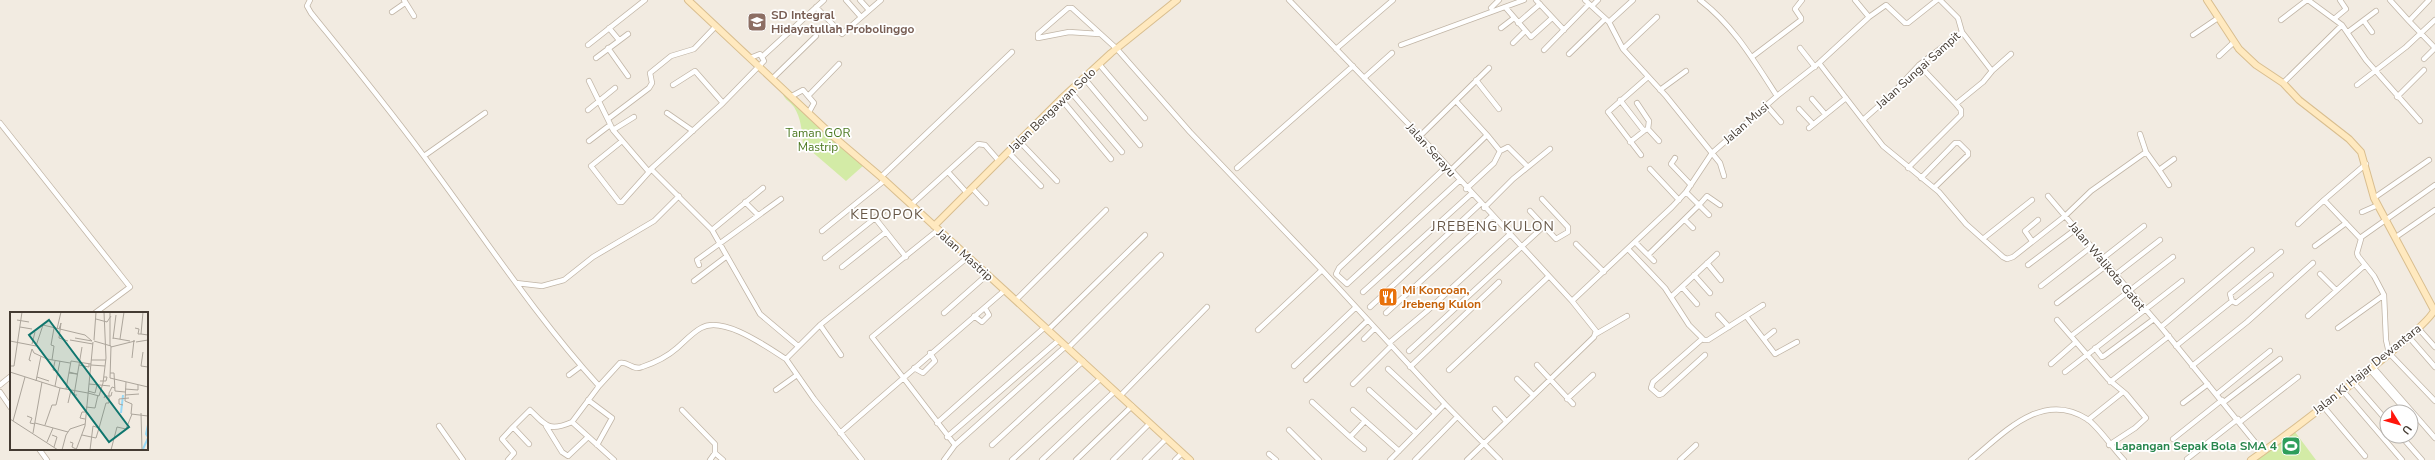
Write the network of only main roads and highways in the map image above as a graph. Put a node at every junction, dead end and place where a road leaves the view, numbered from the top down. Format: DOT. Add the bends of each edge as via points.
graph roads {
  1 [pos="688,0"];
  2 [pos="2207,0"];
  3 [pos="1174,1"];
  4 [pos="936,229"];
  5 [pos="2435,312"];
  6 [pos="1190,460"];
  7 [pos="2251,460"];
  1 -- 4 [label="main road, Jalan Mastrip"];
  2 -- 5 [label="main road, Jalan Ki Hajar Dewantara" via="2234,42 2256,64 2283,83 2305,106 2349,139 2361,152 2374,198"];
  3 -- 4 [label="main road, Jalan Bengawan Solo" via="1070,90 967,193"];
  4 -- 6 [label="main road, Jalan Mastrip"];
  5 -- 7 [label="main road, Jalan Ki Hajar Dewantara" via="2343,391"];
}
